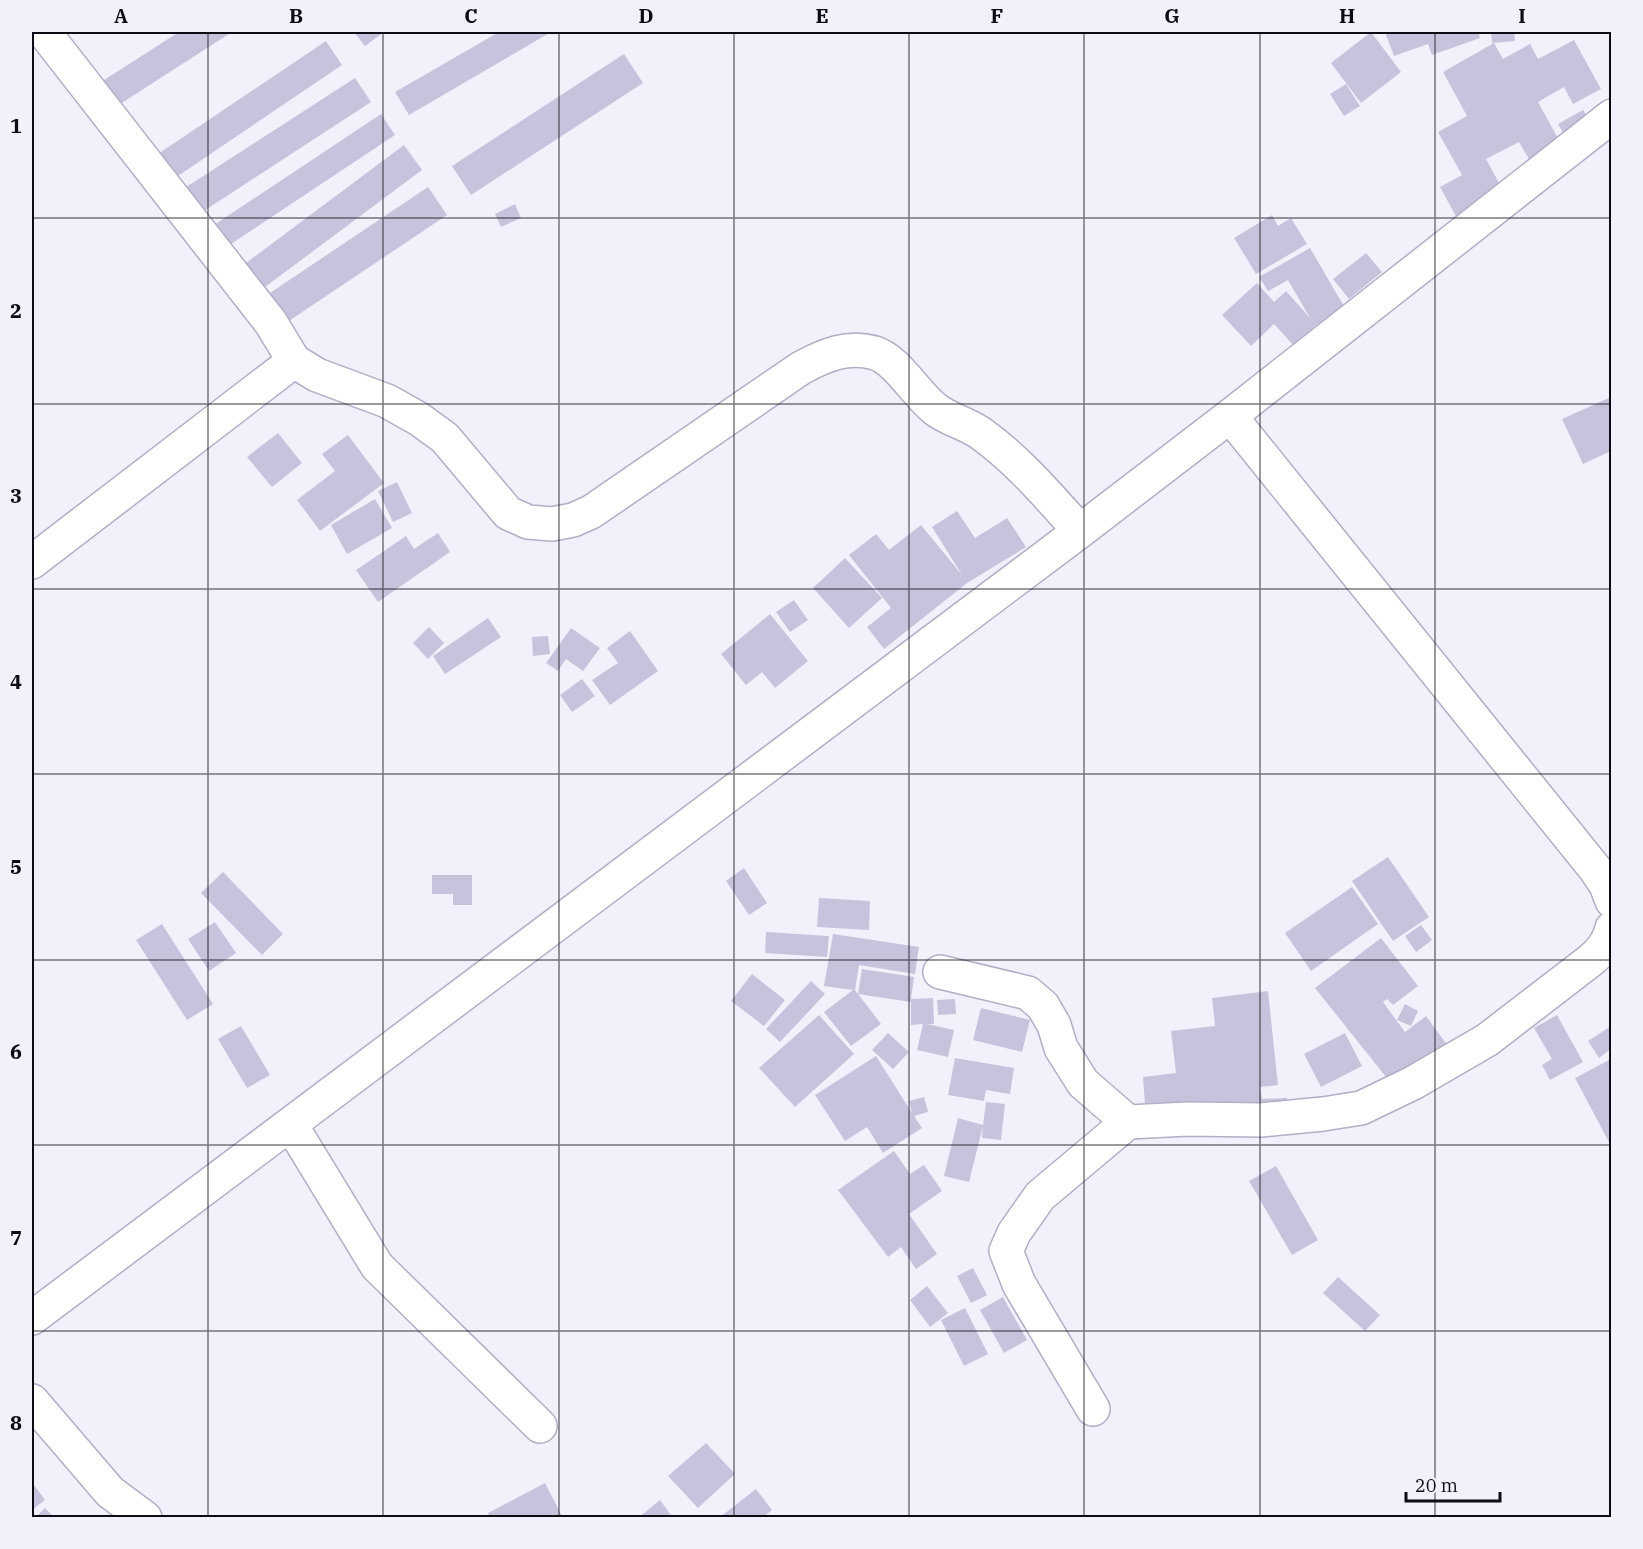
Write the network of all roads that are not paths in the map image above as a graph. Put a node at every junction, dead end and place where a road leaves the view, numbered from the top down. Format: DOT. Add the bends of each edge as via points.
graph roads {
  1 [pos="44,32"];
  2 [pos="1611,116"];
  3 [pos="294,361"];
  4 [pos="1230,417"];
  5 [pos="1080,531"];
  6 [pos="32,562"];
  7 [pos="1611,901"];
  8 [pos="1611,928"];
  9 [pos="939,972"];
  10 [pos="1128,1122"];
  11 [pos="291,1125"];
  12 [pos="32,1318"];
  13 [pos="32,1401"];
  14 [pos="1093,1409"];
  15 [pos="540,1426"];
  16 [pos="146,1518"];
  1 -- 3 [label="street" via="271,323"];
  2 -- 4 [label="street"];
  3 -- 5 [label="street" via="317,375 387,401 419,419 445,438 508,513 528,522 552,524 591,512 819,358 840,350 877,354 937,410 981,433 1017,461"];
  3 -- 6 [label="street"];
  4 -- 5 [label="street"];
  4 -- 7 [label="street" via="1596,870"];
  5 -- 11 [label="street"];
  8 -- 10 [label="street" via="1602,950 1487,1040 1361,1108 1261,1120"];
  9 -- 10 [label="street" via="1028,993 1043,1006 1061,1048 1083,1083"];
  10 -- 14 [label="street" via="1040,1196 1006,1251 1019,1284"];
  11 -- 12 [label="street"];
  11 -- 15 [label="street" via="377,1266"];
  13 -- 16 [label="street" via="110,1492"];
}
